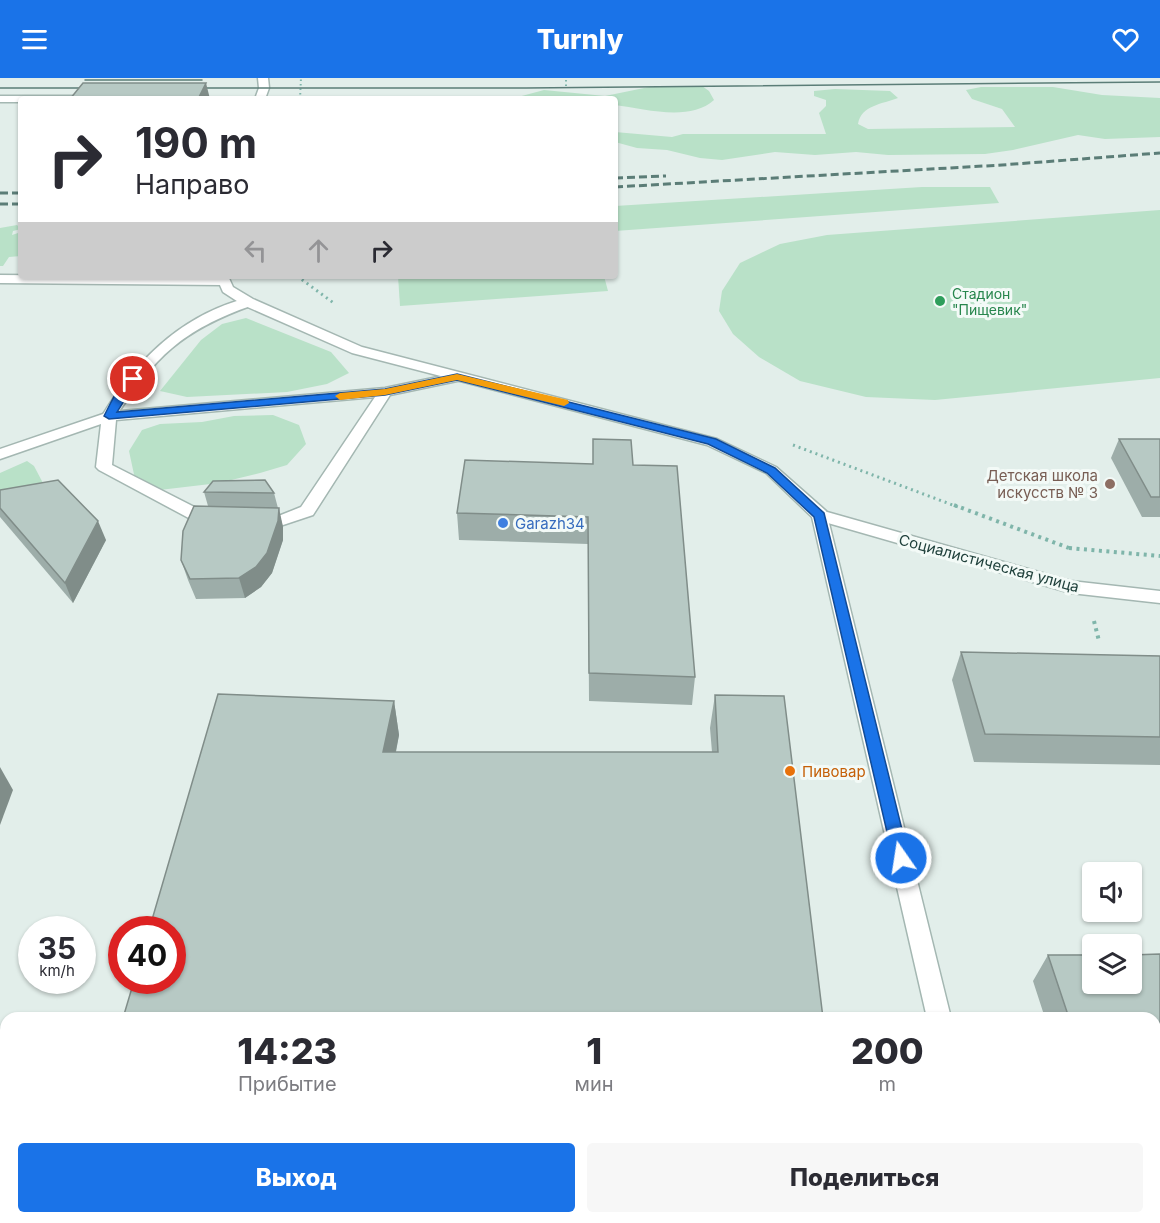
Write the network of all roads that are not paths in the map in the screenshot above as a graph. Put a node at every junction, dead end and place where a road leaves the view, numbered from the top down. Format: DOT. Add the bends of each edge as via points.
graph roads {
  1 [pos="263,78"];
  2 [pos="261,96"];
  3 [pos="0,99"];
  4 [pos="18,99"];
  5 [pos="0,279"];
  6 [pos="222,279"];
  7 [pos="248,302"];
  8 [pos="457,377"];
  9 [pos="385,392"];
  10 [pos="109,416"];
  11 [pos="0,454"];
  12 [pos="820,516"];
  13 [pos="1160,597"];
  14 [pos="938,1012"];
  1 -- 2 [label="street"];
  3 -- 4 [label="street"];
  5 -- 6 [label="street"];
  6 -- 7 [label="street" via="227,289"];
  7 -- 8 [label="street" via="357,350"];
  7 -- 10 [label="street" via="199,322 155,354 122,392"];
  8 -- 9 [label="street"];
  8 -- 12 [label="street" via="712,442 771,470"];
  9 -- 10 [label="street"];
  9 -- 10 [label="street" via="307,511 284,520 204,519 104,467"];
  10 -- 11 [label="street"];
  12 -- 13 [label="street, Социалистическая улица" via="1071,587"];
  12 -- 14 [label="street"];
}
